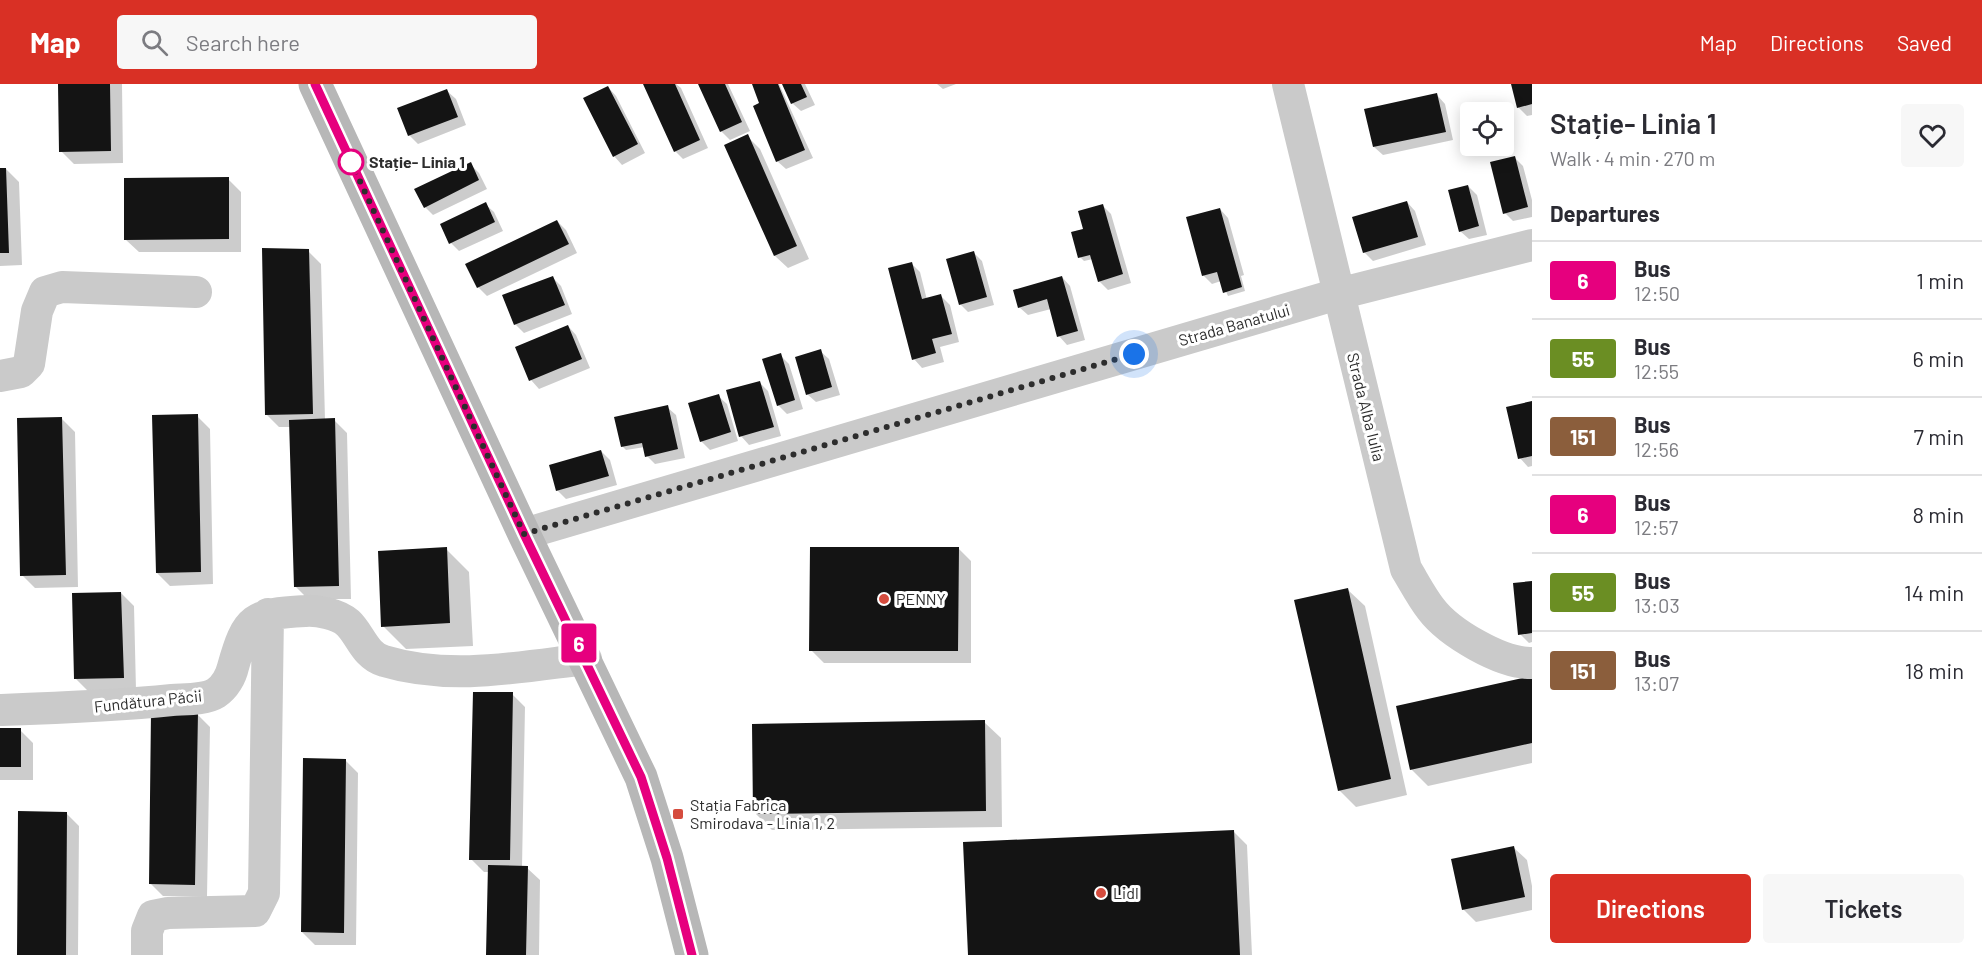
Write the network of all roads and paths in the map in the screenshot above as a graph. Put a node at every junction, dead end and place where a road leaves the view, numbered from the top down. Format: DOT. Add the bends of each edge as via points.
graph roads {
  1 [pos="315,84"];
  2 [pos="1288,84"];
  3 [pos="1532,245"];
  4 [pos="196,292"];
  5 [pos="1338,294"];
  6 [pos="0,376"];
  7 [pos="524,534"];
  8 [pos="268,614"];
  9 [pos="586,659"];
  10 [pos="1532,663"];
  11 [pos="0,710"];
  12 [pos="690,954"];
  13 [pos="147,955"];
  1 -- 7 [label="main road"];
  2 -- 5 [label="street, Strada Alba Iulia"];
  3 -- 5 [label="street, Strada Banatului"];
  4 -- 6 [label="street" via="62,286 45,292 37,311 29,364 21,372"];
  5 -- 7 [label="street, Strada Banatului"];
  5 -- 10 [label="street, Strada Alba Iulia" via="1406,569 1432,611 1462,636 1493,653"];
  7 -- 9 [label="main road"];
  8 -- 9 [label="street" via="308,610 332,615 348,623 359,642 381,661 422,669 470,672"];
  8 -- 11 [label="street, Fundătura Păcii" via="246,629 230,677 216,693 120,705"];
  8 -- 13 [label="street" via="264,893 255,911 153,916 147,931"];
  9 -- 12 [label="main road" via="641,777 667,858"];
}
